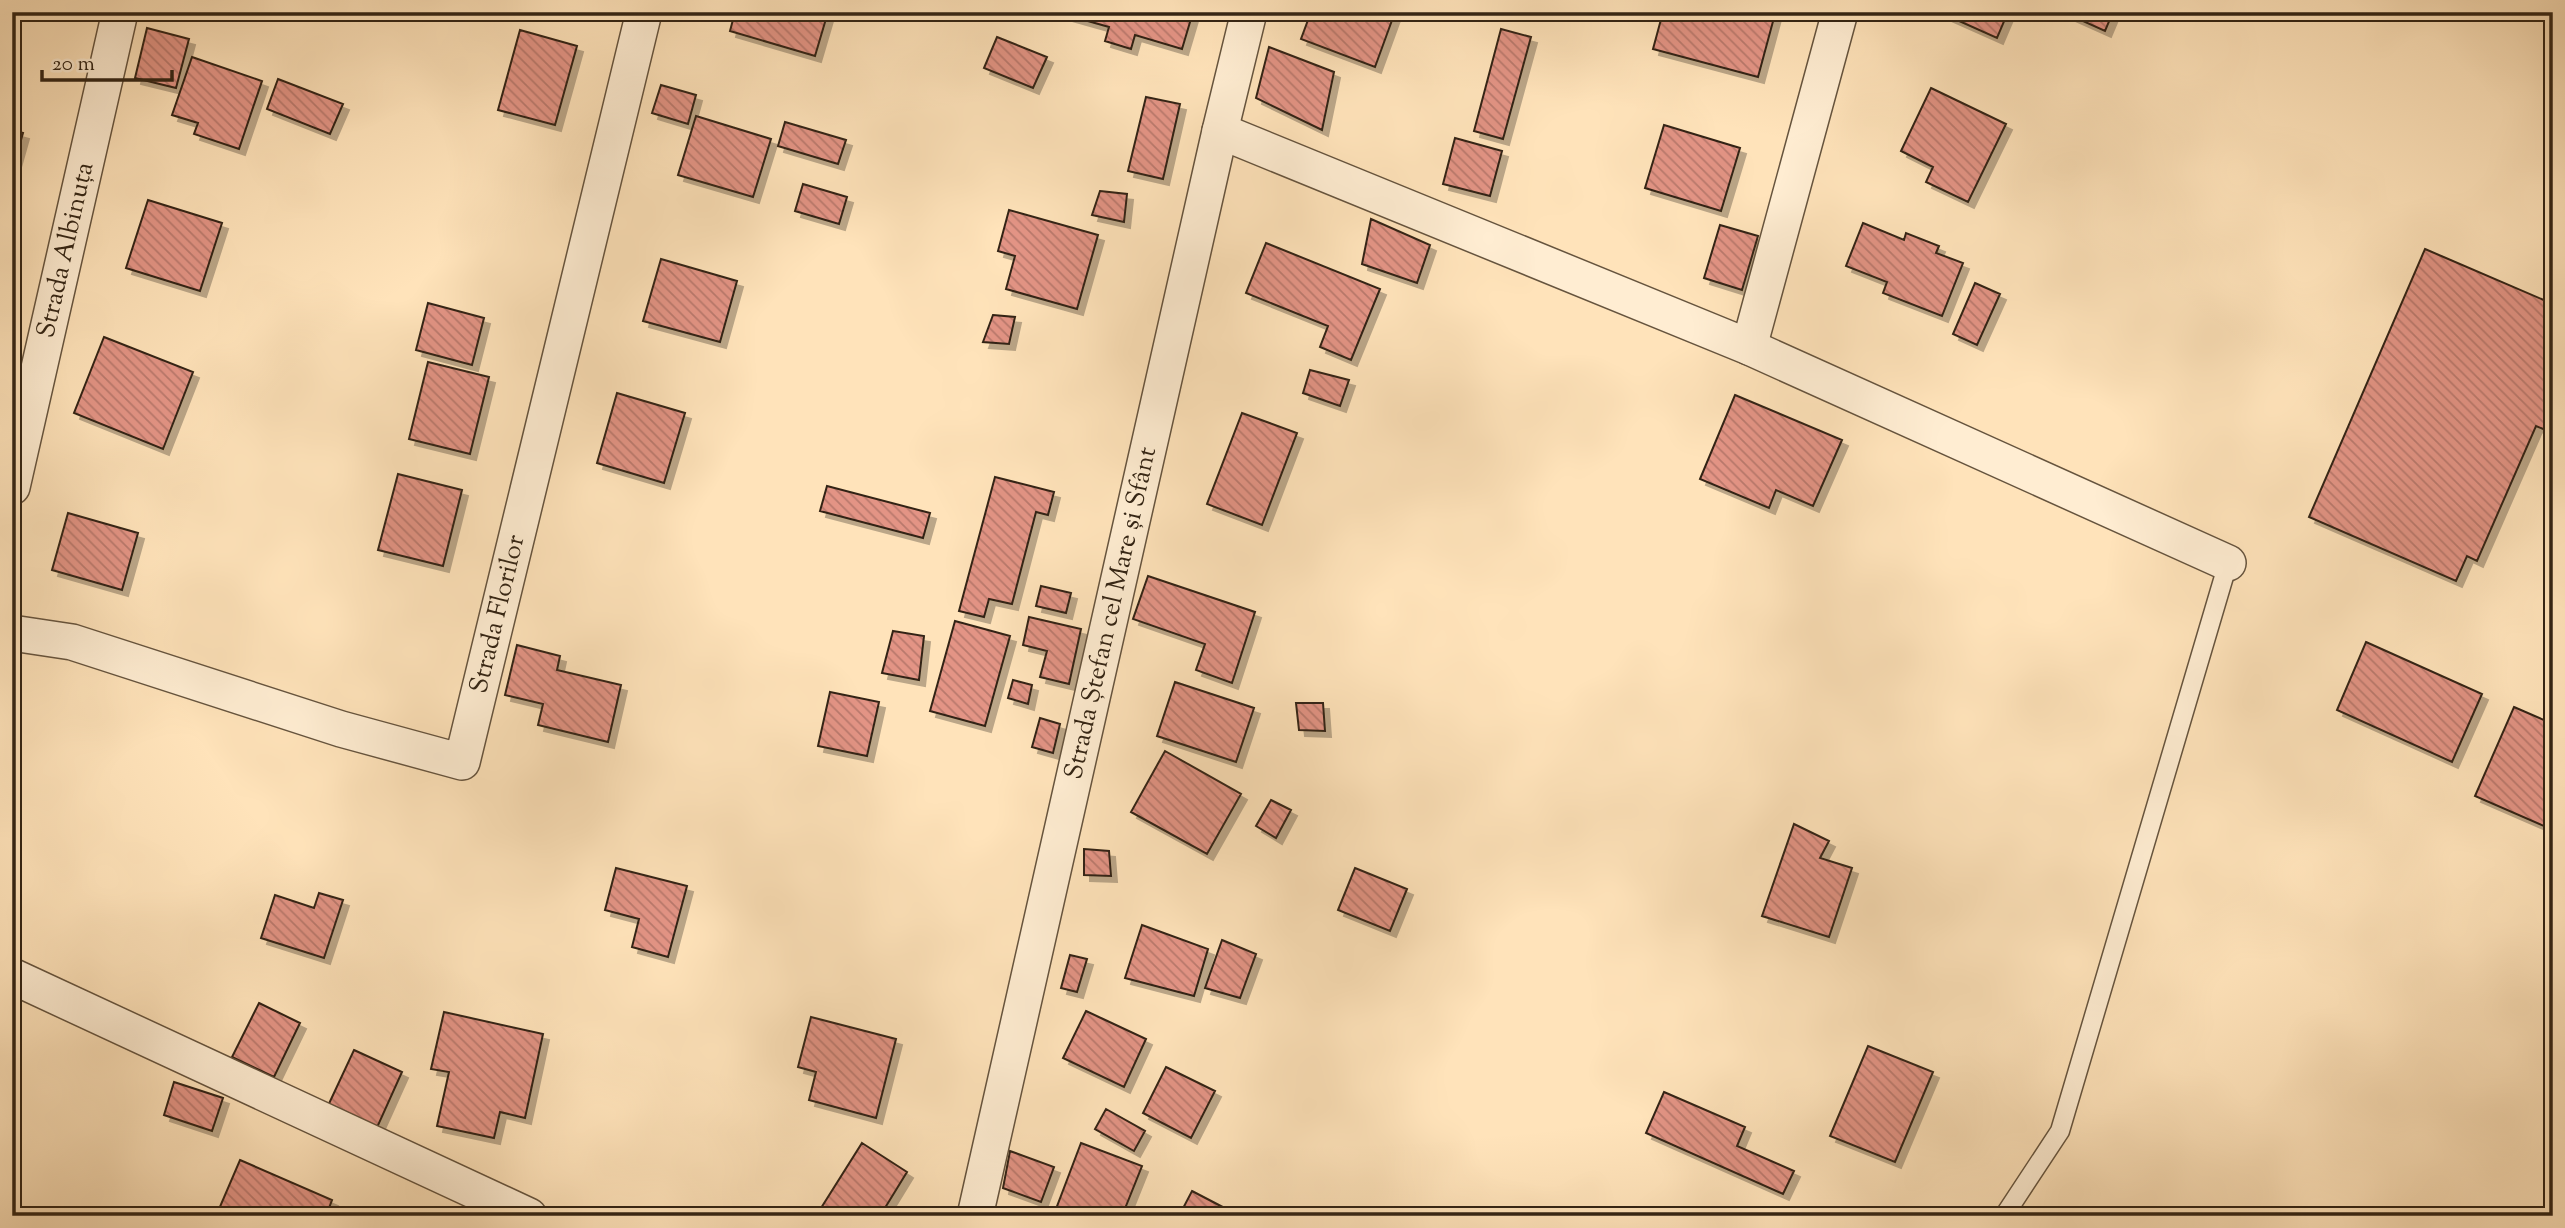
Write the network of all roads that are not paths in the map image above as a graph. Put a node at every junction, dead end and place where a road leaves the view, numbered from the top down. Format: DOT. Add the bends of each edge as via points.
graph roads {
  1 [pos="120,12"];
  2 [pos="644,12"];
  3 [pos="1249,12"];
  4 [pos="1840,12"];
  5 [pos="1220,131"];
  6 [pos="1749,347"];
  7 [pos="12,487"];
  8 [pos="2228,563"];
  9 [pos="12,632"];
  10 [pos="12,976"];
  11 [pos="529,1216"];
  12 [pos="975,1216"];
  13 [pos="2004,1216"];
  1 -- 7 [label="street, Strada Albinuța"];
  2 -- 9 [label="street, Strada Florilor" via="462,762 341,729 72,642"];
  3 -- 5 [label="street, Strada Ștefan cel Mare și Sfânt"];
  4 -- 6 [label="street"];
  5 -- 6 [label="street"];
  5 -- 12 [label="street, Strada Ștefan cel Mare și Sfânt"];
  6 -- 8 [label="street"];
  8 -- 13 [label="lane" via="2060,1130"];
  10 -- 11 [label="street"];
}
